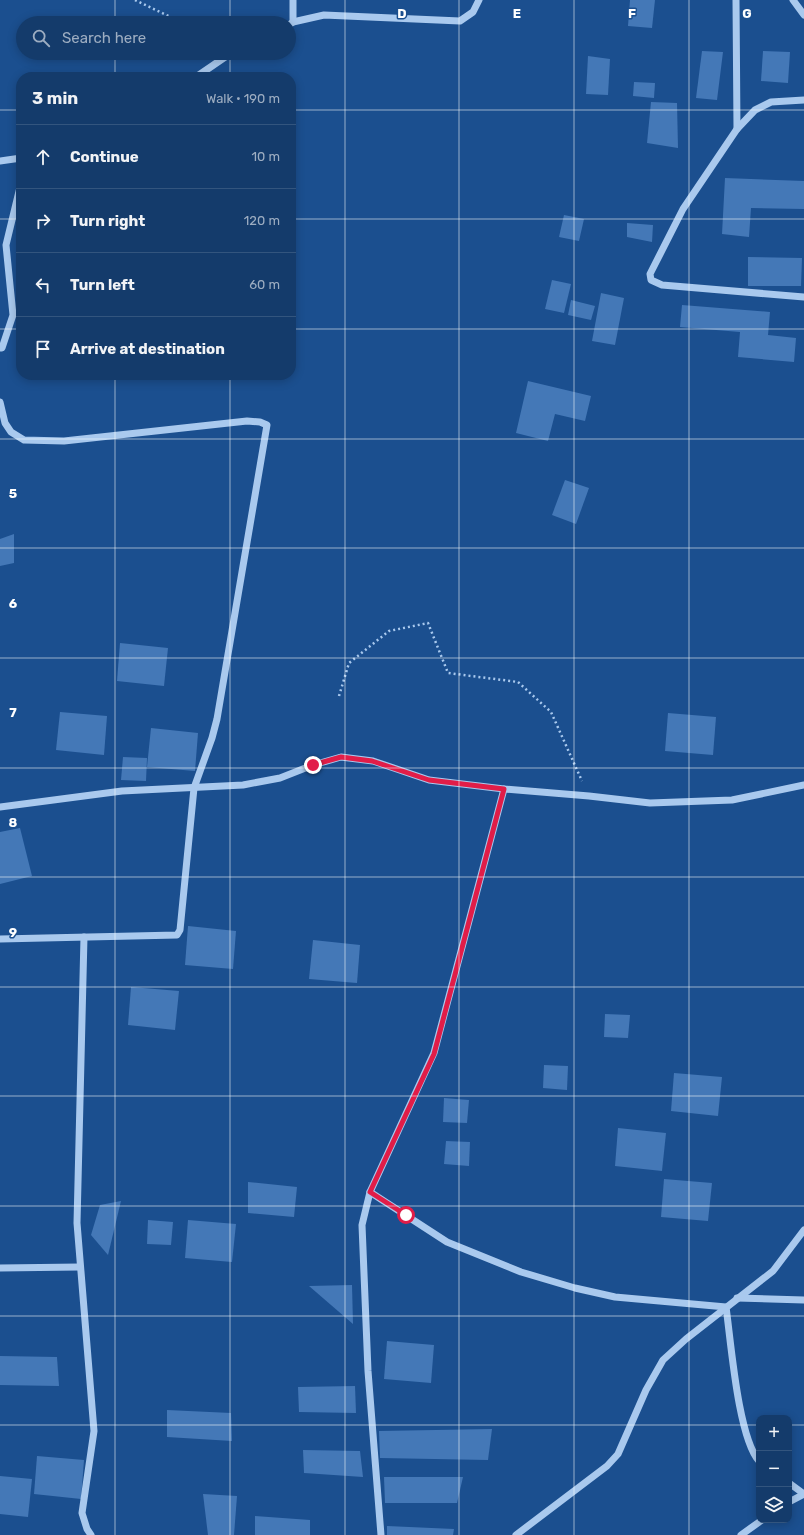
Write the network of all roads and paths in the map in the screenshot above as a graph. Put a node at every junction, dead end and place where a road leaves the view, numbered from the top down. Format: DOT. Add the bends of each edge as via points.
graph roads {
  1 [pos="135,0"];
  2 [pos="293,0"];
  3 [pos="479,0"];
  4 [pos="736,0"];
  5 [pos="793,0"];
  6 [pos="804,15"];
  7 [pos="168,16"];
  8 [pos="292,16"];
  9 [pos="296,22"];
  10 [pos="221,60"];
  11 [pos="203,72"];
  12 [pos="804,100"];
  13 [pos="737,129"];
  14 [pos="16,159"];
  15 [pos="0,161"];
  16 [pos="16,204"];
  17 [pos="804,297"];
  18 [pos="0,348"];
  19 [pos="0,402"];
  20 [pos="339,696"];
  21 [pos="804,785"];
  22 [pos="194,788"];
  23 [pos="504,789"];
  24 [pos="589,796"];
  25 [pos="0,807"];
  26 [pos="84,937"];
  27 [pos="0,939"];
  28 [pos="370,1192"];
  29 [pos="804,1230"];
  30 [pos="79,1267"];
  31 [pos="0,1268"];
  32 [pos="737,1298"];
  33 [pos="804,1300"];
  34 [pos="726,1307"];
  35 [pos="756,1457"];
  36 [pos="792,1485"];
  37 [pos="804,1494"];
  38 [pos="792,1500"];
  39 [pos="758,1523"];
  40 [pos="91,1535"];
  41 [pos="381,1535"];
  42 [pos="516,1535"];
  43 [pos="741,1535"];
  1 -- 7 [label="path"];
  2 -- 8 [label="street"];
  3 -- 9 [label="street" via="473,12 460,21 324,15"];
  4 -- 13 [label="street"];
  5 -- 6 [label="street"];
  10 -- 11 [label="street"];
  12 -- 13 [label="street" via="772,102 755,110"];
  13 -- 17 [label="street" via="683,209 650,274 651,280 662,286"];
  14 -- 15 [label="street"];
  16 -- 18 [label="street" via="6,245 13,314"];
  19 -- 22 [label="street" via="5,423 11,432 24,440 64,441 247,421 260,422 267,426 216,719"];
  20 -- 24 [label="path" via="349,663 390,631 428,623 448,673 518,682 551,712"];
  21 -- 24 [label="street" via="732,800 714,801 650,803"];
  22 -- 23 [label="street" via="243,785 280,778 341,757 372,761 429,780"];
  22 -- 25 [label="street" via="122,791"];
  22 -- 26 [label="street" via="181,923 177,935"];
  23 -- 24 [label="street"];
  23 -- 28 [label="street" via="434,1054"];
  26 -- 27 [label="street"];
  26 -- 30 [label="street" via="77,1223"];
  28 -- 34 [label="street" via="447,1242 521,1272 616,1297"];
  28 -- 41 [label="street" via="362,1225 368,1371"];
  29 -- 32 [label="street" via="779,1265"];
  30 -- 31 [label="street"];
  30 -- 40 [label="street" via="94,1431 82,1513 86,1529"];
  32 -- 33 [label="street"];
  32 -- 34 [label="street"];
  34 -- 35 [label="street" via="743,1428"];
  34 -- 42 [label="street" via="663,1360 646,1390 618,1454 607,1466"];
  36 -- 37 [label="street"];
  37 -- 38 [label="street"];
  39 -- 43 [label="street"];
}
